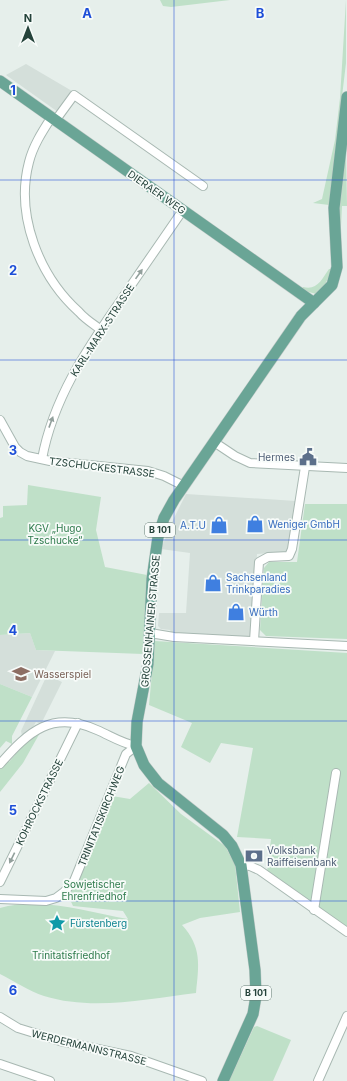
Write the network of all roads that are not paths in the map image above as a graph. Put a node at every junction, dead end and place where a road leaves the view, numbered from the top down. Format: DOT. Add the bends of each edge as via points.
graph roads {
  1 [pos="0,81"];
  2 [pos="347,97"];
  3 [pos="53,119"];
  4 [pos="203,186"];
  5 [pos="183,210"];
  6 [pos="342,251"];
  7 [pos="314,303"];
  8 [pos="100,330"];
  9 [pos="0,420"];
  10 [pos="214,442"];
  11 [pos="42,459"];
  12 [pos="305,467"];
  13 [pos="347,468"];
  14 [pos="184,486"];
  15 [pos="150,633"];
  16 [pos="254,641"];
  17 [pos="347,646"];
  18 [pos="78,722"];
  19 [pos="136,746"];
  20 [pos="0,764"];
  21 [pos="336,773"];
  22 [pos="241,865"];
  23 [pos="0,882"];
  24 [pos="0,899"];
  25 [pos="314,910"];
  26 [pos="347,932"];
  27 [pos="347,1016"];
  28 [pos="0,1017"];
  29 [pos="343,1034"];
  30 [pos="0,1064"];
  31 [pos="50,1081"];
  32 [pos="202,1081"];
  33 [pos="223,1081"];
  34 [pos="318,1081"];
  1 -- 3 [label="main road, DIERAER WEG"];
  2 -- 6 [label="main road, B 101" via="334,208"];
  3 -- 4 [label="street" via="74,95"];
  3 -- 5 [label="main road, DIERAER WEG"];
  3 -- 8 [label="street" via="38,139 26,175 30,230 44,267 60,290 78,312"];
  5 -- 7 [label="main road, DIERAER WEG"];
  8 -- 5 [label="street, KARL-MARX-STRASSE, one-way"];
  6 -- 7 [label="main road, GROSSENHAINER STRASSE / B 101" via="332,284"];
  7 -- 10 [label="main road, GROSSENHAINER STRASSE / B 101" via="297,322"];
  11 -- 8 [label="street, KARL-MARX-STRASSE, one-way" via="48,430 60,399"];
  9 -- 11 [label="street, TZSCHUCKESTRASSE" via="20,452"];
  10 -- 12 [label="street" via="250,463"];
  10 -- 14 [label="main road, GROSSENHAINER STRASSE / B 101"];
  11 -- 14 [label="street, TZSCHUCKESTRASSE" via="148,471"];
  12 -- 13 [label="street"];
  12 -- 16 [label="street" via="289,556 268,557 259,562"];
  14 -- 15 [label="main road, GROSSENHAINER STRASSE / B 101" via="164,518 158,537 152,580"];
  15 -- 16 [label="street" via="174,637"];
  15 -- 19 [label="main road, GROSSENHAINER STRASSE / B 101"];
  16 -- 17 [label="street"];
  18 -- 19 [label="street" via="122,743"];
  18 -- 20 [label="street" via="54,722 38,728 16,745"];
  18 -- 23 [label="street, KOHROCKSTRASSE, one-way"];
  19 -- 22 [label="main road, GROSSENHAINER STRASSE / B 101" via="144,765 158,783 223,835 232,846"];
  19 -- 24 [label="street, TRINITATISKIRCHWEG" via="126,754 82,864 70,886 56,898 46,901"];
  21 -- 25 [label="street"];
  22 -- 25 [label="street" via="259,870"];
  22 -- 33 [label="main road, GROSSENHAINER STRASSE / B 101" via="256,996 253,1014"];
  25 -- 26 [label="street"];
  27 -- 29 [label="street"];
  28 -- 32 [label="street, WERDERMANNSTRASSE" via="18,1028 67,1043 131,1056"];
  29 -- 34 [label="street"];
  30 -- 31 [label="street"];
}
